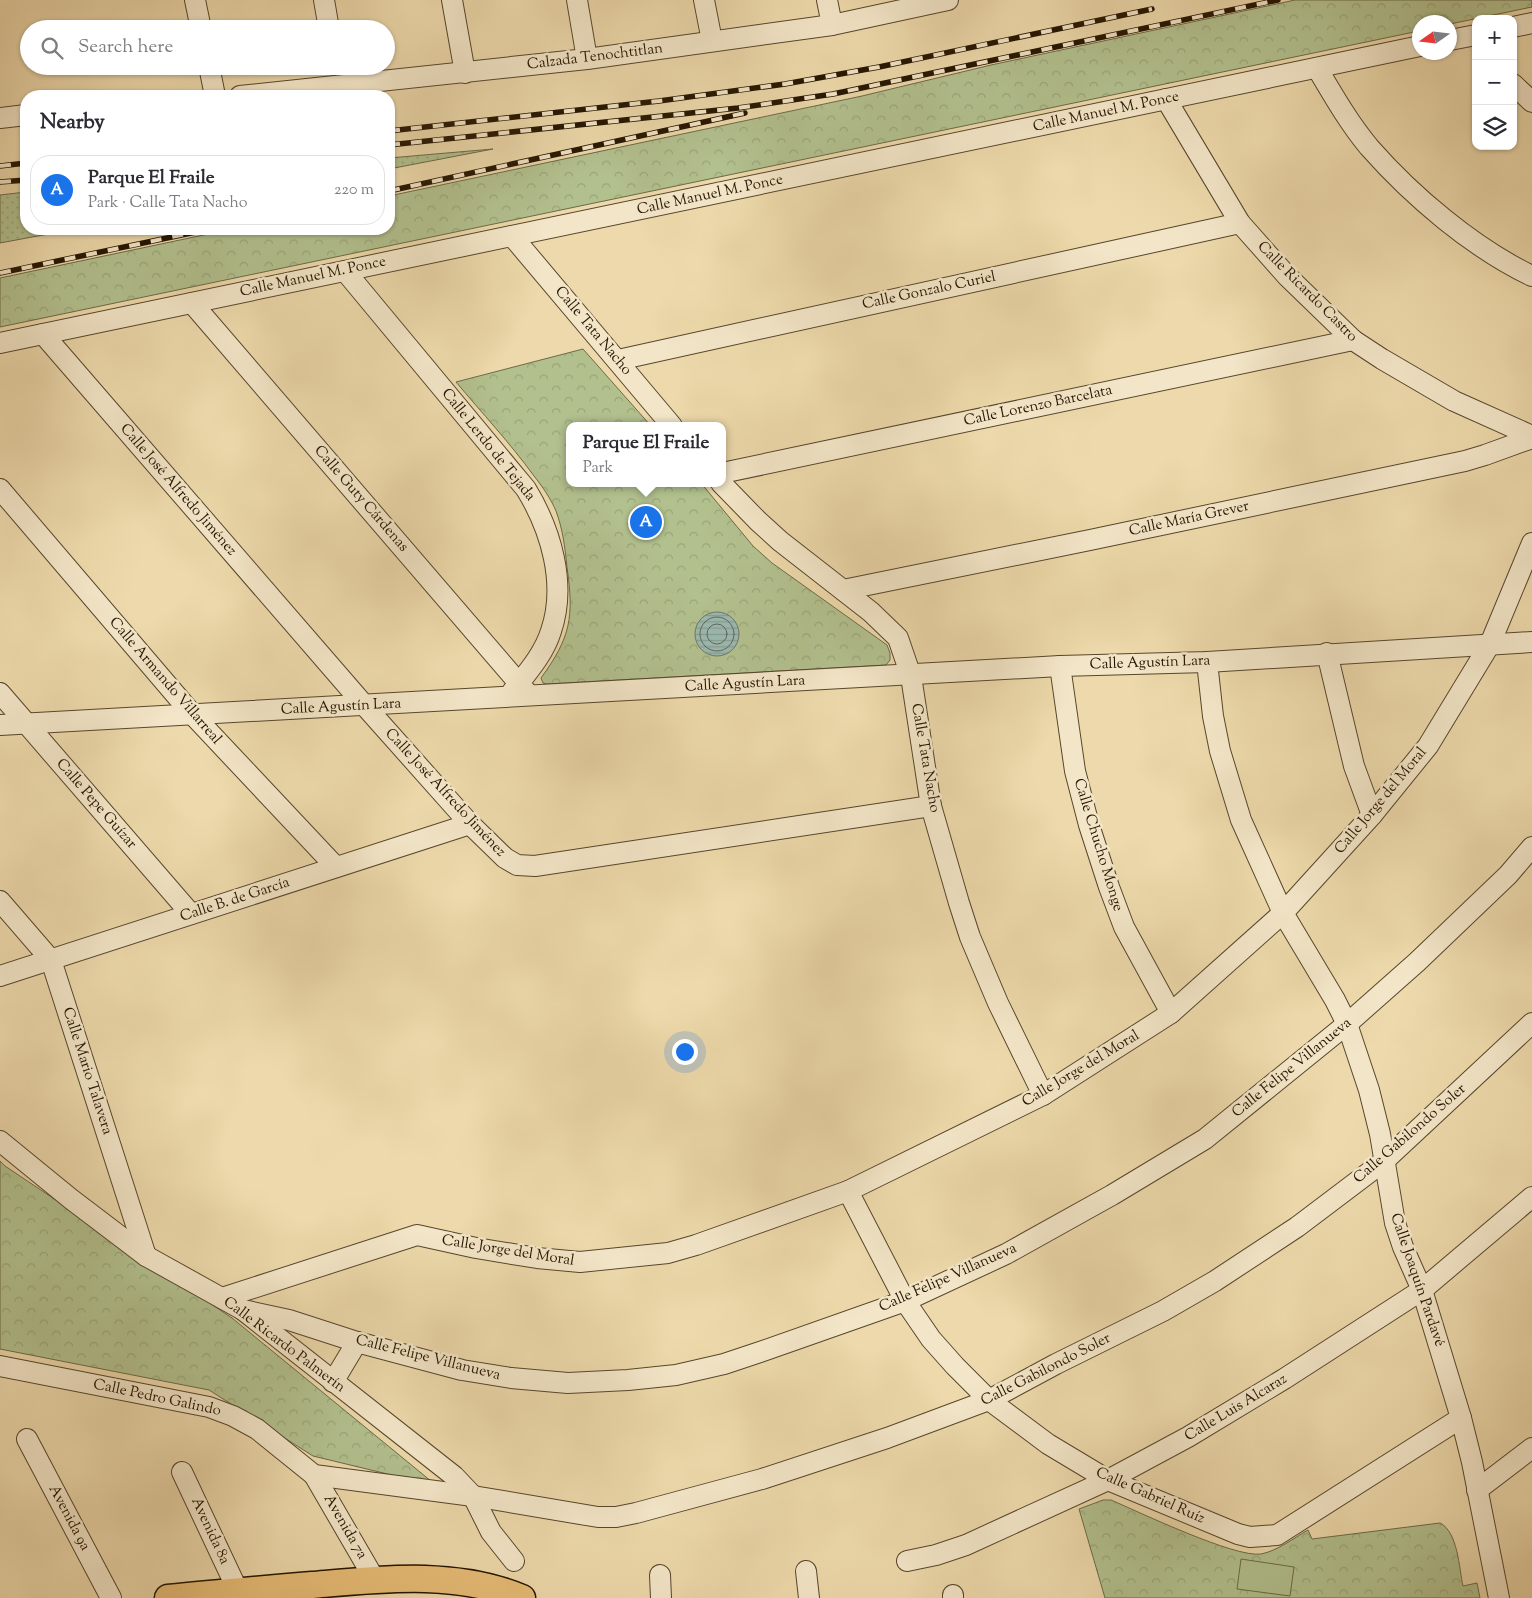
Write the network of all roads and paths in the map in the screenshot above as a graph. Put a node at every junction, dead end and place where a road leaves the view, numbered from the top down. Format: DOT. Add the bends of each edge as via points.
graph roads {
  1 [pos="195,0"];
  2 [pos="324,0"];
  3 [pos="452,0"];
  4 [pos="577,0"];
  5 [pos="704,0"];
  6 [pos="827,0"];
  7 [pos="948,0"];
  8 [pos="199,20"];
  9 [pos="327,20"];
  10 [pos="1532,23"];
  11 [pos="832,25"];
  12 [pos="1517,26"];
  13 [pos="712,41"];
  14 [pos="1412,48"];
  15 [pos="587,59"];
  16 [pos="1317,68"];
  17 [pos="465,73"];
  18 [pos="395,74"];
  19 [pos="211,75"];
  20 [pos="338,75"];
  21 [pos="1517,88"];
  22 [pos="214,90"];
  23 [pos="268,90"];
  24 [pos="1166,99"];
  25 [pos="1532,102"];
  26 [pos="20,116"];
  27 [pos="0,118"];
  28 [pos="1240,223"];
  29 [pos="512,236"];
  30 [pos="345,271"];
  31 [pos="1532,276"];
  32 [pos="192,303"];
  33 [pos="43,334"];
  34 [pos="1353,340"];
  35 [pos="0,343"];
  36 [pos="618,360"];
  37 [pos="669,422"];
  38 [pos="1532,437"];
  39 [pos="726,472"];
  40 [pos="725,487"];
  41 [pos="0,489"];
  42 [pos="1532,543"];
  43 [pos="843,590"];
  44 [pos="1532,642"];
  45 [pos="1490,644"];
  46 [pos="1326,654"];
  47 [pos="1207,662"];
  48 [pos="1060,666"];
  49 [pos="911,676"];
  50 [pos="519,691"];
  51 [pos="0,693"];
  52 [pos="365,706"];
  53 [pos="193,715"];
  54 [pos="26,723"];
  55 [pos="0,725"];
  56 [pos="931,806"];
  57 [pos="1372,815"];
  58 [pos="470,824"];
  59 [pos="1532,847"];
  60 [pos="336,867"];
  61 [pos="0,901"];
  62 [pos="1283,913"];
  63 [pos="191,914"];
  64 [pos="51,960"];
  65 [pos="0,976"];
  66 [pos="1171,1013"];
  67 [pos="1532,1023"];
  68 [pos="1346,1024"];
  69 [pos="1043,1095"];
  70 [pos="0,1141"];
  71 [pos="1383,1162"];
  72 [pos="848,1191"];
  73 [pos="1532,1197"];
  74 [pos="146,1256"];
  75 [pos="1422,1290"];
  76 [pos="222,1298"];
  77 [pos="905,1301"];
  78 [pos="243,1310"];
  79 [pos="357,1342"];
  80 [pos="0,1366"];
  81 [pos="333,1382"];
  82 [pos="989,1400"];
  83 [pos="1461,1418"];
  84 [pos="27,1439"];
  85 [pos="1532,1448"];
  86 [pos="182,1472"];
  87 [pos="314,1475"];
  88 [pos="1108,1480"];
  89 [pos="1478,1490"];
  90 [pos="473,1496"];
  91 [pos="514,1561"];
  92 [pos="907,1561"];
  93 [pos="806,1571"];
  94 [pos="660,1575"];
  95 [pos="375,1580"];
  96 [pos="238,1591"];
  97 [pos="110,1598"];
  98 [pos="168,1598"];
  99 [pos="522,1598"];
  100 [pos="661,1598"];
  101 [pos="809,1598"];
  102 [pos="1499,1598"];
  1 -- 8 [label="street"];
  2 -- 9 [label="street"];
  3 -- 17 [label="street"];
  4 -- 15 [label="street"];
  5 -- 13 [label="street"];
  6 -- 11 [label="street"];
  7 -- 11 [label="street, Calzada Tenochtitlan"];
  10 -- 12 [label="street"];
  11 -- 13 [label="street, Calzada Tenochtitlan"];
  13 -- 15 [label="street, Calzada Tenochtitlan"];
  14 -- 16 [label="street, Calle Manuel M. Ponce"];
  15 -- 17 [label="street, Calzada Tenochtitlan"];
  16 -- 24 [label="street, Calle Manuel M. Ponce"];
  16 -- 31 [label="street" via="1369,146 1402,182 1452,226 1498,258"];
  17 -- 18 [label="street, Calzada Tenochtitlan"];
  19 -- 22 [label="street"];
  20 -- 23 [label="street, Calzada Tenochtitlan"];
  21 -- 25 [label="street"];
  24 -- 28 [label="street, Calle Ricardo Castro"];
  24 -- 29 [label="street, Calle Manuel M. Ponce"];
  26 -- 27 [label="street"];
  28 -- 34 [label="street, Calle Ricardo Castro" via="1287,276"];
  28 -- 36 [label="street, Calle Gonzalo Curiel"];
  29 -- 30 [label="street, Calle Manuel M. Ponce"];
  29 -- 36 [label="street, Calle Tata Nacho"];
  30 -- 32 [label="street, Calle Manuel M. Ponce"];
  30 -- 50 [label="street, Calle Lerdo de Tejada" via="526,489 544,522 556,570 556,615 544,648"];
  32 -- 33 [label="street, Calle Manuel M. Ponce"];
  32 -- 50 [label="street, Calle Guty Cárdenas"];
  33 -- 35 [label="street, Calle Manuel M. Ponce"];
  33 -- 52 [label="street, Calle José Alfredo Jiménez"];
  34 -- 38 [label="street, Calle Ricardo Castro" via="1454,401"];
  34 -- 39 [label="street, Calle Lorenzo Barcelata"];
  36 -- 37 [label="street, Calle Tata Nacho"];
  38 -- 43 [label="street, Calle María Grever" via="1465,461"];
  40 -- 43 [label="street, Calle Tata Nacho" via="780,541"];
  41 -- 53 [label="street, Calle Armando Villarreal"];
  42 -- 45 [label="street, Calle Jorge del Moral"];
  43 -- 49 [label="street, Calle Tata Nacho" via="898,638"];
  44 -- 45 [label="street, Calle Agustín Lara"];
  45 -- 46 [label="street, Calle Agustín Lara"];
  45 -- 57 [label="street, Calle Jorge del Moral" via="1428,746"];
  46 -- 47 [label="street, Calle Agustín Lara"];
  46 -- 57 [label="street" via="1354,766"];
  47 -- 48 [label="street, Calle Agustín Lara"];
  47 -- 62 [label="street, Calle Joaquín Pardavé" via="1218,742 1241,820"];
  48 -- 49 [label="street, Calle Agustín Lara"];
  48 -- 66 [label="street, Calle Chucho Monge" via="1076,771 1108,886 1124,927"];
  49 -- 50 [label="street, Calle Agustín Lara"];
  49 -- 56 [label="street, Calle Tata Nacho"];
  50 -- 52 [label="street, Calle Agustín Lara"];
  51 -- 54 [label="street, Calle Pepe Guízar"];
  52 -- 53 [label="street, Calle Agustín Lara"];
  52 -- 58 [label="street, Calle José Alfredo Jiménez"];
  53 -- 54 [label="street, Calle Agustín Lara"];
  53 -- 60 [label="street, Calle Armando Villarreal"];
  54 -- 55 [label="street, Calle Agustín Lara"];
  54 -- 63 [label="street, Calle Pepe Guízar"];
  56 -- 58 [label="street, Calle José Alfredo Jiménez" via="525,867 500,855"];
  56 -- 69 [label="street, Calle Tata Nacho" via="970,937"];
  57 -- 62 [label="street, Calle Jorge del Moral"];
  58 -- 60 [label="street, Calle B. de García"];
  59 -- 68 [label="street, Calle Felipe Villanueva" via="1508,875 1417,962"];
  60 -- 63 [label="street, Calle B. de García"];
  61 -- 64 [label="street, Calle Mario Talavera"];
  62 -- 66 [label="street, Calle Jorge del Moral"];
  62 -- 68 [label="street, Calle Joaquín Pardavé"];
  63 -- 64 [label="street, Calle B. de García"];
  64 -- 65 [label="street, Calle B. de García"];
  64 -- 74 [label="street, Calle Mario Talavera"];
  66 -- 69 [label="street, Calle Jorge del Moral"];
  67 -- 71 [label="street, Calle Gabilondo Soler"];
  68 -- 71 [label="street, Calle Joaquín Pardavé" via="1369,1090"];
  68 -- 77 [label="street, Calle Felipe Villanueva" via="1205,1139 1006,1254"];
  69 -- 72 [label="street, Calle Jorge del Moral"];
  70 -- 74 [label="street, Calle Ricardo Palmerín"];
  71 -- 75 [label="street, Calle Joaquín Pardavé" via="1395,1223"];
  71 -- 82 [label="street, Calle Gabilondo Soler" via="1297,1227 1215,1281"];
  72 -- 76 [label="street, Calle Jorge del Moral" via="668,1253 580,1262 476,1248 417,1235"];
  72 -- 77 [label="street, Calle Gabriel Ruíz"];
  73 -- 75 [label="street, Calle Luis Alcaraz"];
  74 -- 76 [label="street, Calle Ricardo Palmerín"];
  75 -- 83 [label="street, Calle Joaquín Pardavé"];
  75 -- 88 [label="street, Calle Luis Alcaraz" via="1284,1379 1188,1437"];
  76 -- 78 [label="street, Calle Ricardo Palmerín"];
  77 -- 79 [label="street, Calle Felipe Villanueva" via="724,1364 676,1375 628,1380 568,1383 511,1378 462,1370"];
  77 -- 82 [label="street, Calle Gabriel Ruíz" via="931,1339"];
  78 -- 79 [label="street, Calle Felipe Villanueva" via="289,1320"];
  78 -- 81 [label="street, Calle Ricardo Palmerín"];
  79 -- 81 [label="street"];
  80 -- 87 [label="street, Calle Pedro Galindo" via="224,1412 257,1428"];
  81 -- 90 [label="street, Calle Ricardo Palmerín" via="454,1476"];
  82 -- 88 [label="street, Calle Gabriel Ruíz" via="1048,1444"];
  82 -- 90 [label="street, Calle Gabilondo Soler" via="762,1479 624,1516 598,1517"];
  83 -- 88 [label="street, Calle Gabriel Ruíz" via="1277,1535 1250,1537 1238,1534"];
  83 -- 89 [label="street, Calle Joaquín Pardavé"];
  84 -- 97 [label="street, Avenida 9a"];
  85 -- 89 [label="street"];
  86 -- 96 [label="street, Avenida 8a"];
  87 -- 90 [label="street"];
  87 -- 95 [label="street, Avenida 7a"];
  88 -- 92 [label="street, Calle Luis Alcaraz" via="966,1544"];
  89 -- 102 [label="street, Calle Joaquín Pardavé"];
  90 -- 91 [label="street, Calle Ricardo Palmerín" via="492,1532"];
  93 -- 101 [label="street"];
  94 -- 100 [label="street"];
  95 -- 96 [label="main road"];
  95 -- 99 [label="main road" via="465,1582 503,1590"];
  96 -- 98 [label="main road"];
}
